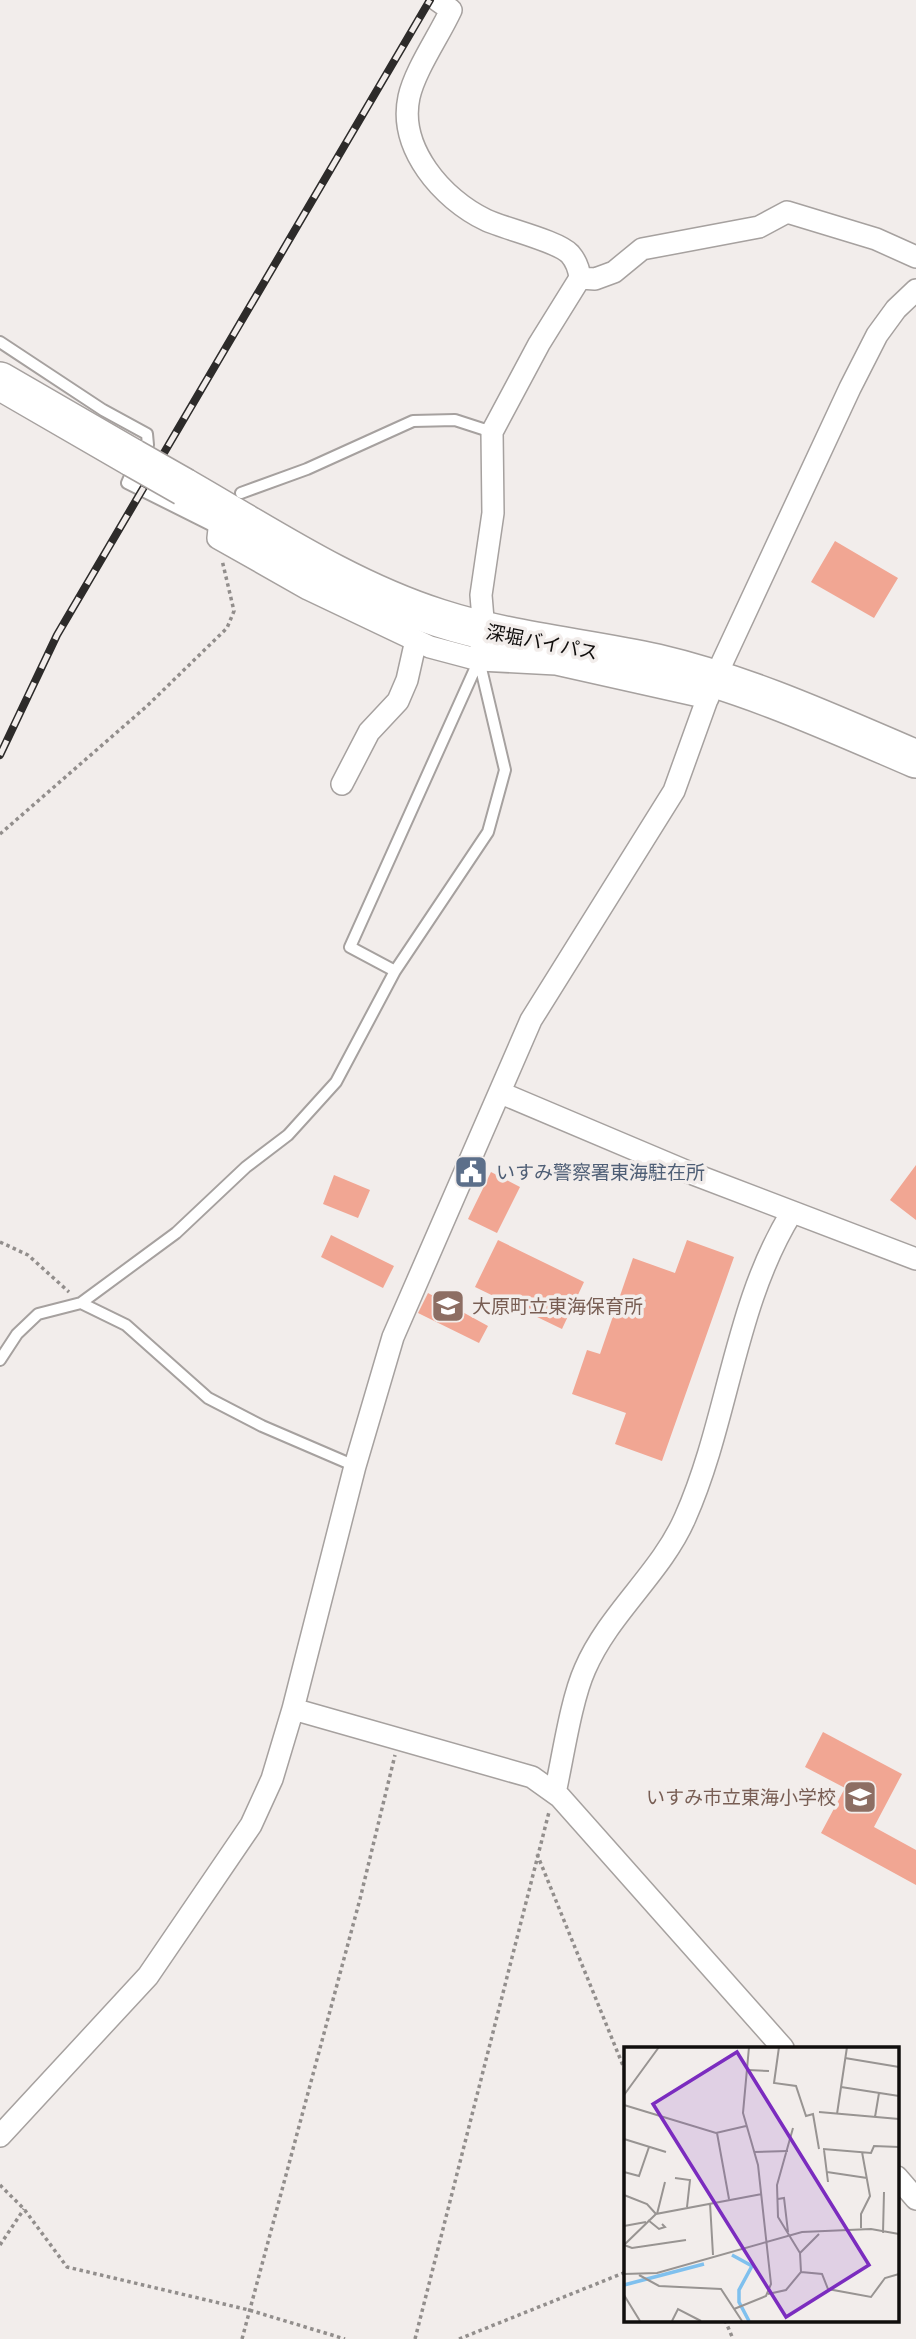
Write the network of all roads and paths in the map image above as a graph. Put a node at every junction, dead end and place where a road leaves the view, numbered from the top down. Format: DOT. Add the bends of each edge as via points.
graph roads {
  1 [pos="437,0"];
  2 [pos="916,257"];
  3 [pos="580,278"];
  4 [pos="916,290"];
  5 [pos="0,341"];
  6 [pos="0,382"];
  7 [pos="492,432"];
  8 [pos="137,460"];
  9 [pos="242,493"];
  10 [pos="219,533"];
  11 [pos="416,640"];
  12 [pos="482,646"];
  13 [pos="711,689"];
  14 [pos="916,760"];
  15 [pos="342,784"];
  16 [pos="0,834"];
  17 [pos="395,971"];
  18 [pos="501,1093"];
  19 [pos="792,1212"];
  20 [pos="0,1242"];
  21 [pos="916,1259"];
  22 [pos="81,1303"];
  23 [pos="0,1360"];
  24 [pos="355,1466"];
  25 [pos="293,1709"];
  26 [pos="399,1739"];
  27 [pos="555,1793"];
  28 [pos="537,1853"];
  29 [pos="781,2047"];
  30 [pos="624,2070"];
  31 [pos="0,2136"];
  32 [pos="898,2177"];
  33 [pos="0,2185"];
  34 [pos="916,2199"];
  35 [pos="24,2209"];
  36 [pos="0,2245"];
  37 [pos="624,2272"];
  38 [pos="249,2310"];
  39 [pos="726,2322"];
  40 [pos="242,2339"];
  41 [pos="345,2339"];
  42 [pos="415,2339"];
  43 [pos="459,2339"];
  44 [pos="733,2339"];
  1 -- 3 [label="street" via="451,10 409,94 406,116 418,157 447,192 484,219 568,253"];
  2 -- 3 [label="street" via="876,239 787,212 759,226 642,249 614,272 595,279"];
  3 -- 7 [label="street"];
  4 -- 13 [label="street" via="877,335"];
  5 -- 8 [label="lane" via="147,434"];
  6 -- 8 [label="highway"];
  7 -- 9 [label="lane" via="455,420 413,421"];
  7 -- 12 [label="street" via="493,513 481,595"];
  8 -- 10 [label="lane" via="127,483"];
  8 -- 12 [label="highway, 深堀バイパス, bridge" via="373,593 436,617"];
  10 -- 11 [label="street" via="308,589"];
  10 -- 16 [label="path" via="234,611 228,628 147,706"];
  11 -- 12 [label="street"];
  11 -- 15 [label="street" via="398,701 369,732"];
  12 -- 13 [label="highway, 深堀バイパス" via="658,663"];
  12 -- 17 [label="lane" via="505,770 488,832"];
  12 -- 17 [label="lane" via="350,947"];
  13 -- 14 [label="highway, 深堀バイパス" via="796,708"];
  13 -- 18 [label="street" via="674,791 531,1020"];
  17 -- 22 [label="lane" via="336,1082 288,1135 246,1167 176,1233"];
  18 -- 19 [label="street"];
  18 -- 24 [label="street" via="393,1337"];
  19 -- 21 [label="street"];
  19 -- 27 [label="street" via="774,1240 751,1301 701,1478 684,1521 584,1670"];
  20 -- 22 [label="path" via="28,1255"];
  22 -- 23 [label="lane" via="38,1314"];
  22 -- 24 [label="lane" via="126,1325 208,1398"];
  24 -- 25 [label="street"];
  25 -- 26 [label="street"];
  25 -- 31 [label="street" via="272,1779 251,1825 188,1919 148,1976"];
  26 -- 27 [label="street" via="532,1777"];
  26 -- 38 [label="path"];
  27 -- 28 [label="path"];
  27 -- 29 [label="street"];
  28 -- 30 [label="path"];
  28 -- 42 [label="path"];
  32 -- 34 [label="street"];
  33 -- 35 [label="path"];
  35 -- 36 [label="path"];
  35 -- 38 [label="path" via="67,2267"];
  37 -- 43 [label="path"];
  38 -- 40 [label="path"];
  38 -- 41 [label="path"];
  39 -- 44 [label="path"];
}
